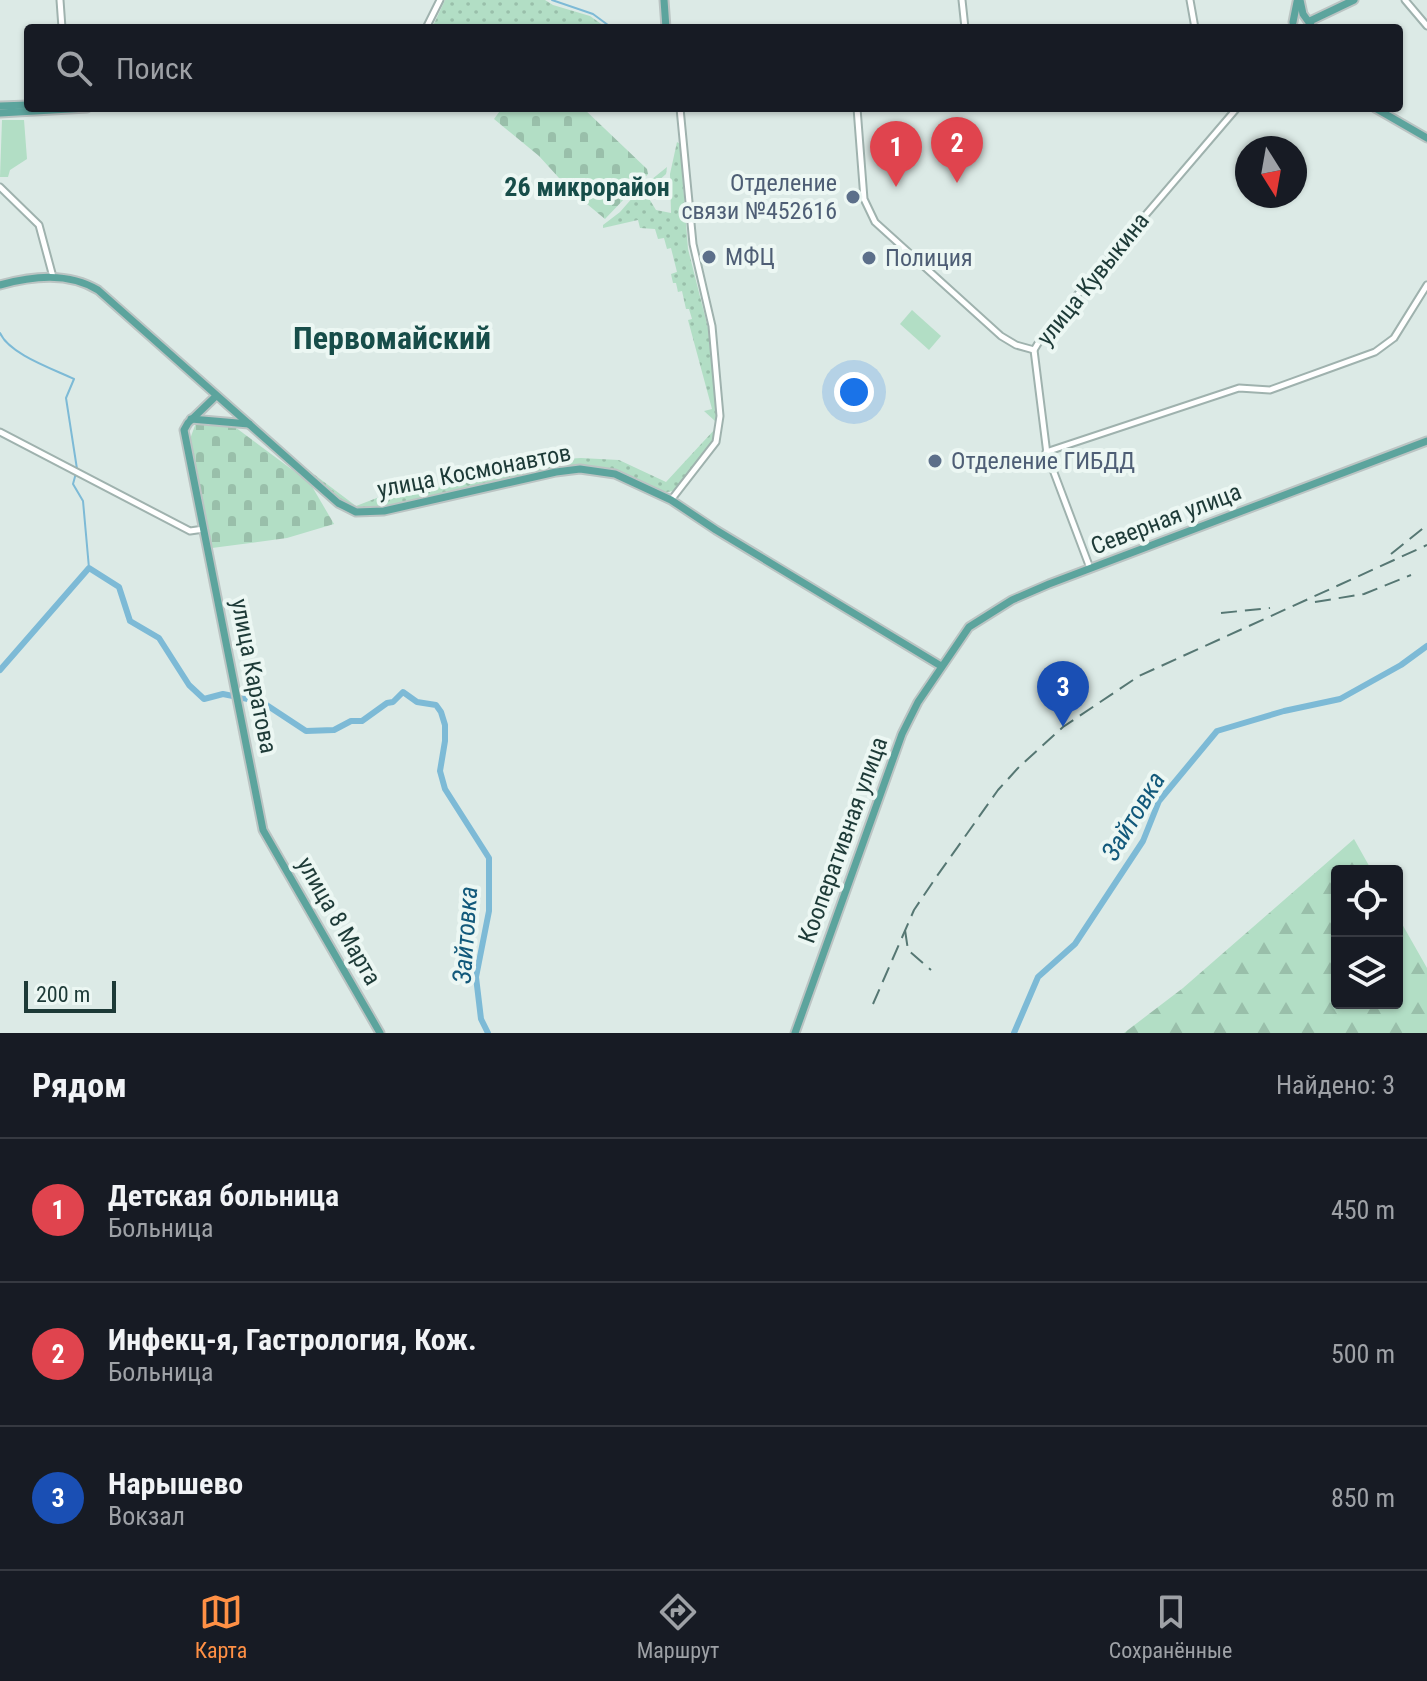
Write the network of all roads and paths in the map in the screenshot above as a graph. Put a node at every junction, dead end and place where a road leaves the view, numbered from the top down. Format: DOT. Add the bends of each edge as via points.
graph roads {
  1 [pos="60,0"];
  2 [pos="440,0"];
  3 [pos="664,0"];
  4 [pos="962,0"];
  5 [pos="1190,0"];
  6 [pos="1298,0"];
  7 [pos="1354,0"];
  8 [pos="1405,0"];
  9 [pos="1311,23"];
  10 [pos="62,24"];
  11 [pos="428,24"];
  12 [pos="666,24"];
  13 [pos="965,24"];
  14 [pos="1194,24"];
  15 [pos="1292,24"];
  16 [pos="1293,24"];
  17 [pos="1427,26"];
  18 [pos="24,105"];
  19 [pos="0,106"];
  20 [pos="24,112"];
  21 [pos="680,112"];
  22 [pos="857,112"];
  23 [pos="1234,112"];
  24 [pos="1382,112"];
  25 [pos="0,113"];
  26 [pos="1427,138"];
  27 [pos="0,187"];
  28 [pos="53,277"];
  29 [pos="0,285"];
  30 [pos="1427,285"];
  31 [pos="1034,350"];
  32 [pos="216,396"];
  33 [pos="191,419"];
  34 [pos="249,424"];
  35 [pos="0,432"];
  36 [pos="1427,441"];
  37 [pos="1046,452"];
  38 [pos="671,500"];
  39 [pos="204,529"];
  40 [pos="1090,569"];
  41 [pos="941,666"];
  42 [pos="263,830"];
  43 [pos="380,1033"];
  44 [pos="795,1033"];
  1 -- 10 [label="street"];
  2 -- 11 [label="street"];
  3 -- 12 [label="main road"];
  4 -- 13 [label="street"];
  5 -- 14 [label="street"];
  6 -- 9 [label="main road"];
  6 -- 15 [label="main road"];
  7 -- 9 [label="main road"];
  8 -- 17 [label="street"];
  9 -- 16 [label="main road" via="1299,18"];
  18 -- 19 [label="main road"];
  20 -- 25 [label="main road"];
  21 -- 38 [label="street" via="693,244 714,339 720,427 716,442"];
  22 -- 31 [label="street" via="864,199 875,222 1001,336"];
  23 -- 31 [label="street, улица Кувыкина"];
  24 -- 26 [label="main road"];
  27 -- 28 [label="street" via="41,228"];
  28 -- 29 [label="main road, улица Космонавтов"];
  28 -- 32 [label="main road, улица Космонавтов" via="98,290"];
  30 -- 37 [label="street" via="1394,338 1375,352 1270,390 1239,388"];
  31 -- 37 [label="street, улица Кувыкина"];
  32 -- 33 [label="main road"];
  32 -- 34 [label="main road, улица Космонавтов"];
  33 -- 34 [label="main road"];
  33 -- 39 [label="main road, улица Каратова" via="184,430"];
  34 -- 38 [label="main road, улица Космонавтов" via="338,503 356,512 384,511 580,469 615,474"];
  35 -- 39 [label="street" via="190,531"];
  36 -- 40 [label="main road, Северная улица"];
  37 -- 40 [label="street, улица Кувыкина"];
  38 -- 41 [label="main road, улица Космонавтов"];
  39 -- 42 [label="main road, улица Каратова"];
  40 -- 41 [label="main road, Северная улица" via="978,619"];
  41 -- 44 [label="main road, Кооперативная улица" via="902,734"];
  42 -- 43 [label="main road, улица 8 Марта"];
}
